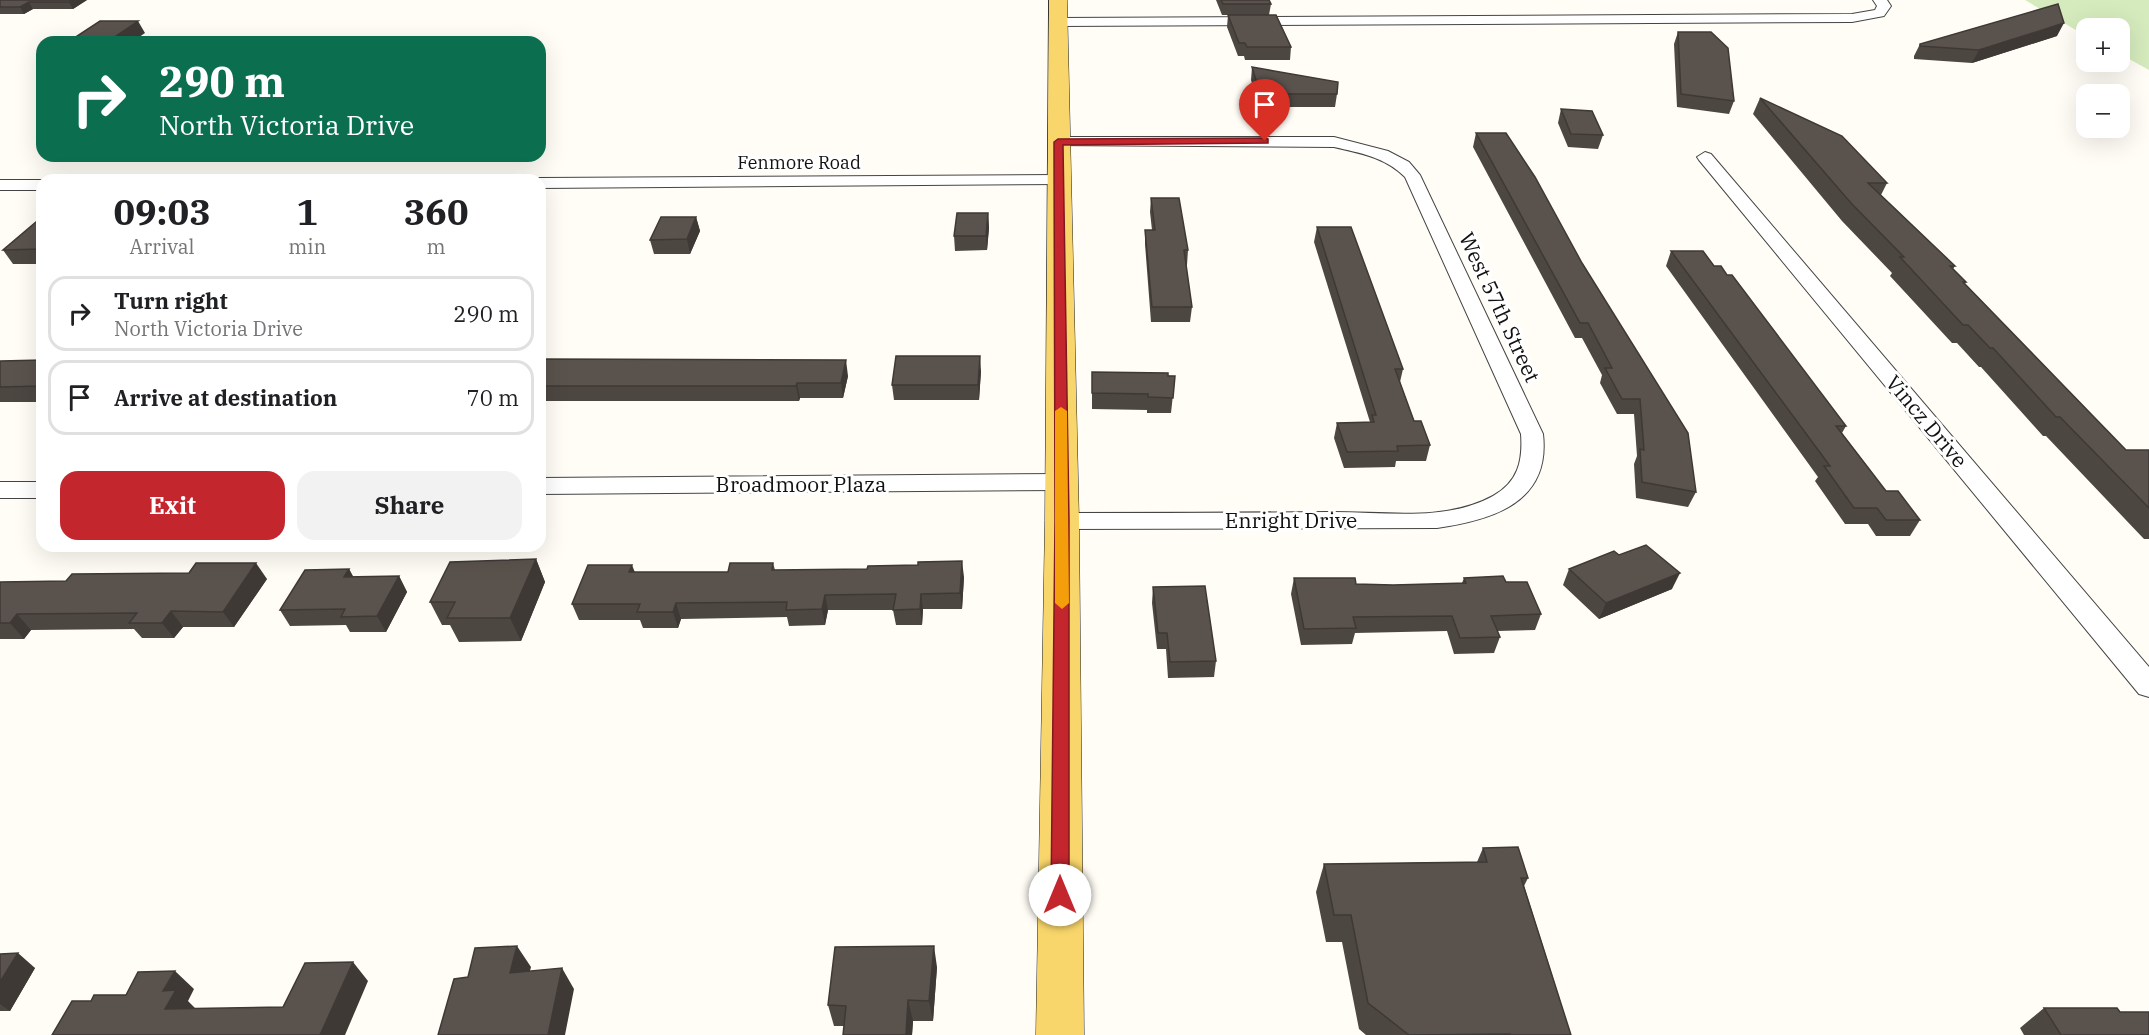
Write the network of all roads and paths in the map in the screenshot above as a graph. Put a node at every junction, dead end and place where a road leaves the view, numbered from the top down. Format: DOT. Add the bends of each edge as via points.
graph roads {
  1 [pos="1880,6"];
  2 [pos="1058,11"];
  3 [pos="1058,142"];
  4 [pos="1705,157"];
  5 [pos="1058,180"];
  6 [pos="546,183"];
  7 [pos="0,185"];
  8 [pos="36,185"];
  9 [pos="1062,482"];
  10 [pos="546,486"];
  11 [pos="0,490"];
  12 [pos="36,490"];
  13 [pos="1514,492"];
  14 [pos="1062,520"];
  15 [pos="2149,686"];
  16 [pos="1059,1035"];
  1 -- 2 [label="street" via="1852,18"];
  2 -- 3 [label="main road"];
  3 -- 5 [label="main road"];
  3 -- 13 [label="street, West 57th Street" via="1319,141 1382,154 1403,166 1412,175 1532,434 1532,468"];
  4 -- 15 [label="street, Vincz Drive"];
  5 -- 6 [label="street, Fenmore Road"];
  5 -- 9 [label="main road"];
  7 -- 8 [label="street"];
  9 -- 10 [label="street, Broadmoor Plaza"];
  9 -- 14 [label="main road"];
  11 -- 12 [label="street"];
  13 -- 14 [label="street, Enright Drive" via="1476,512 1433,519"];
  14 -- 16 [label="main road"];
}
